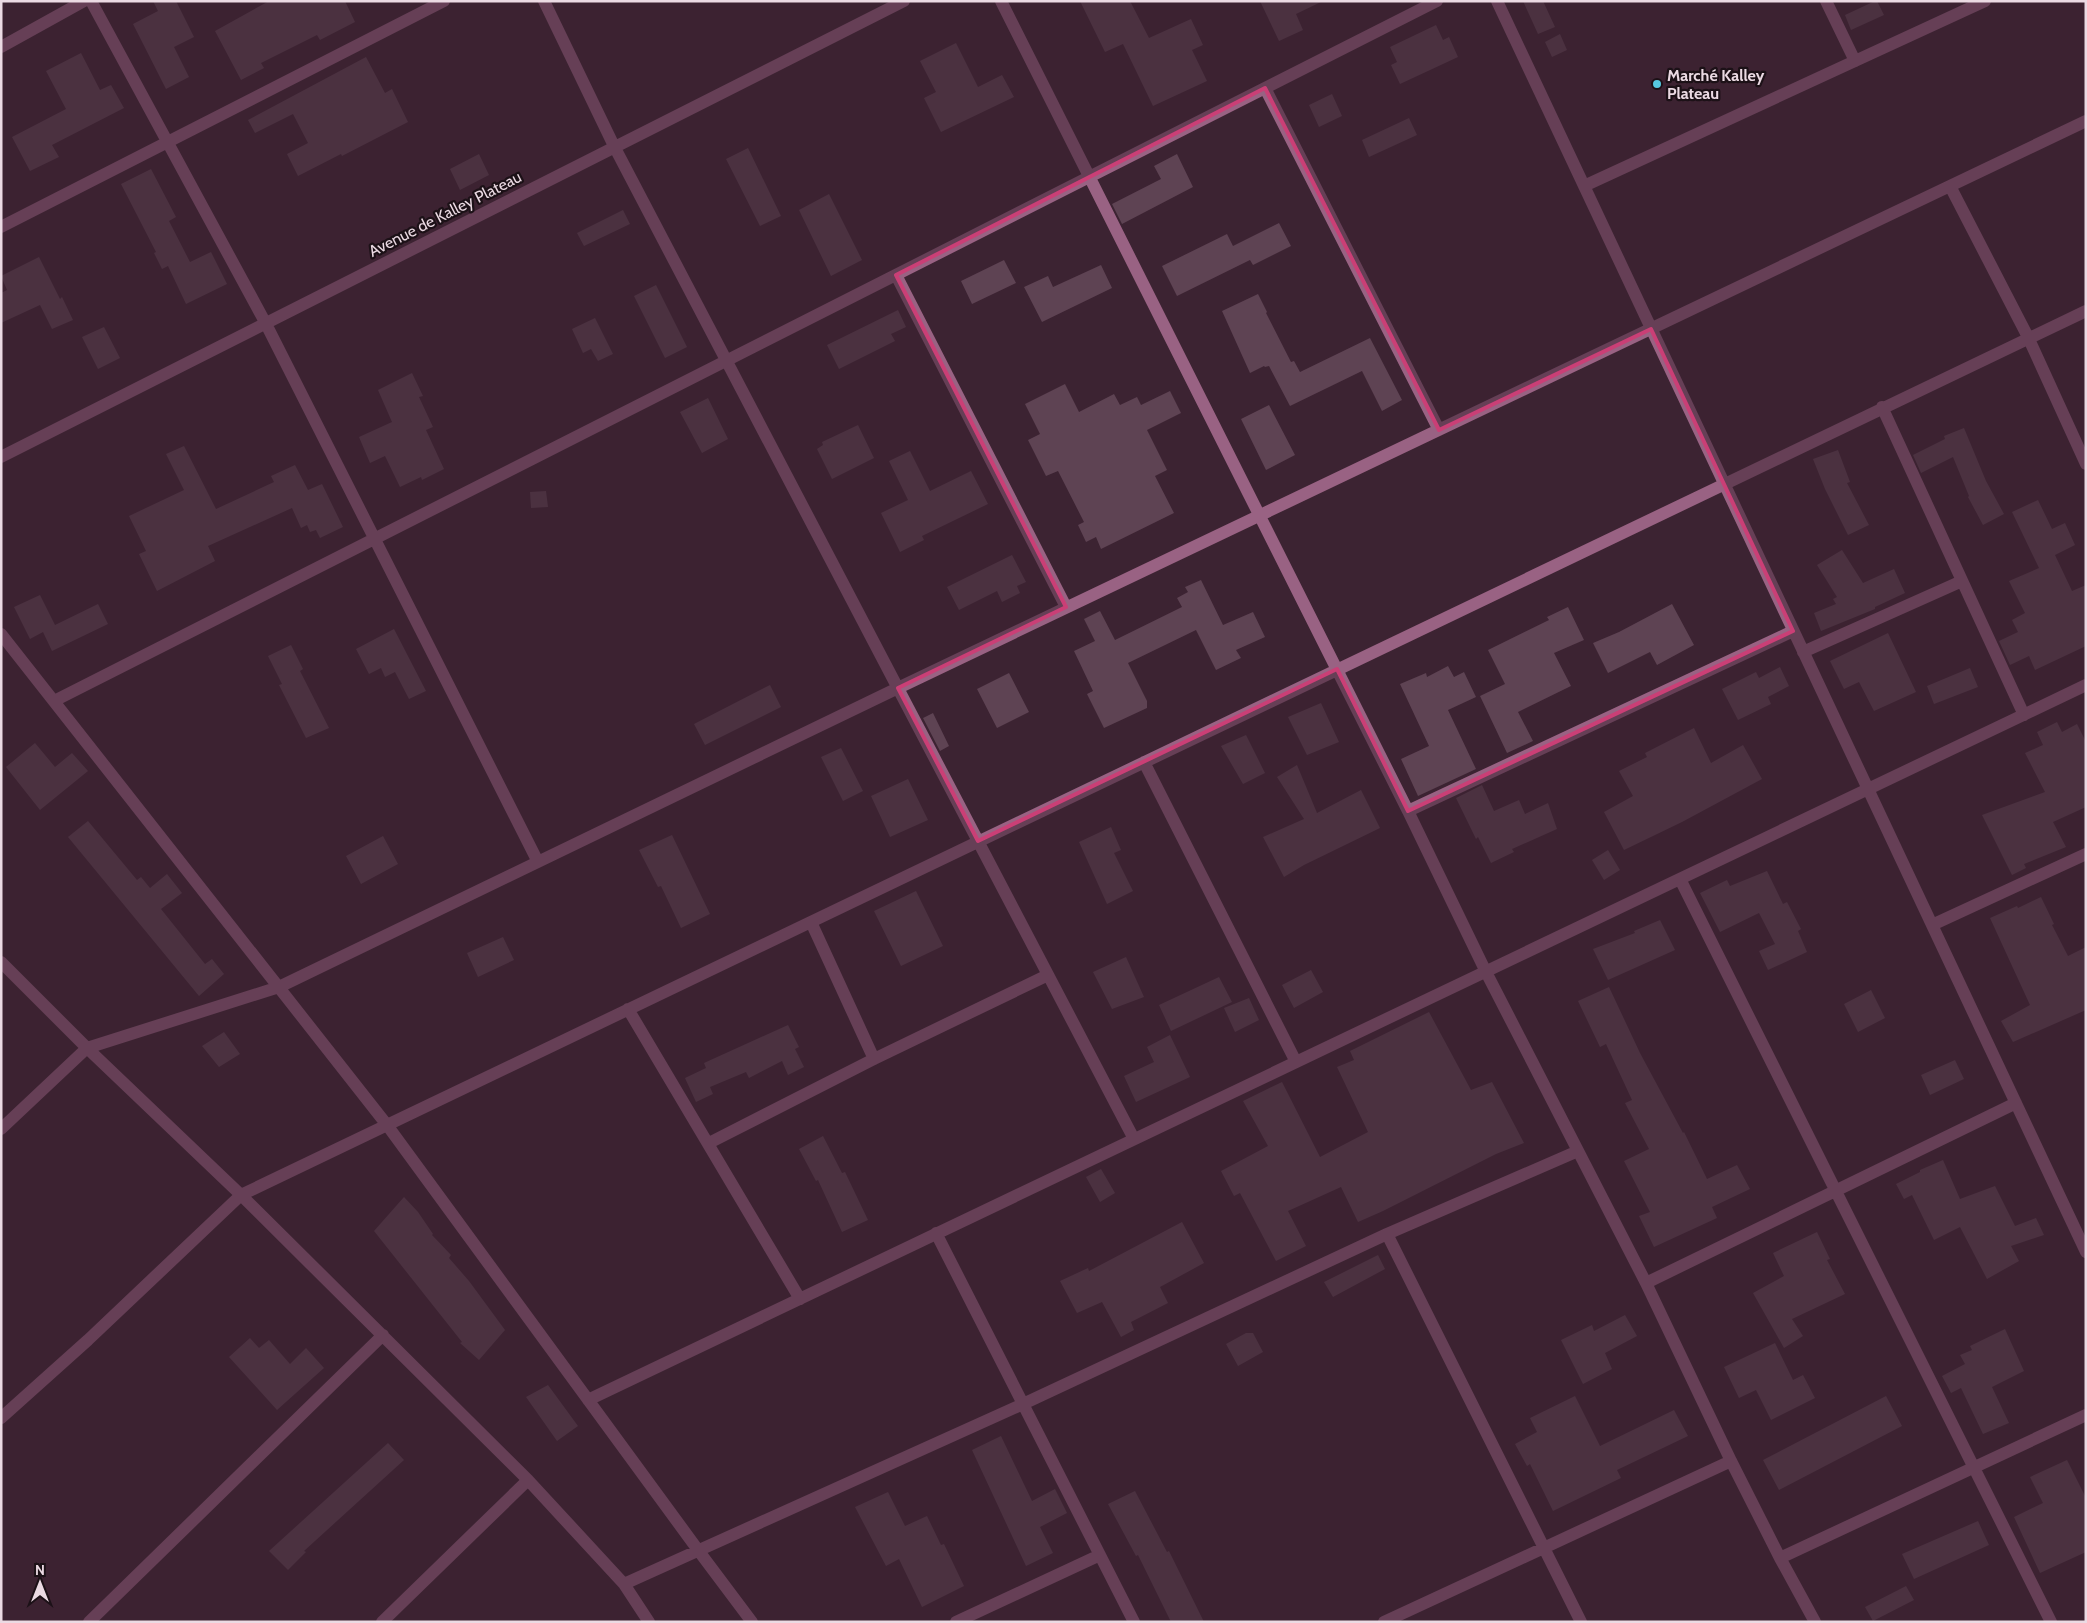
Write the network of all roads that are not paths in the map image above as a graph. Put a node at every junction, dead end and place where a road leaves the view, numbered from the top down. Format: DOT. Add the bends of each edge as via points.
graph roads {
  1 [pos="84,1"];
  2 [pos="91,1"];
  3 [pos="444,1"];
  4 [pos="544,1"];
  5 [pos="904,1"];
  6 [pos="1001,1"];
  7 [pos="1437,1"];
  8 [pos="1497,1"];
  9 [pos="1826,1"];
  10 [pos="1985,1"];
  11 [pos="1,47"];
  12 [pos="1854,61"];
  13 [pos="1265,88"];
  14 [pos="2086,121"];
  15 [pos="167,142"];
  16 [pos="614,146"];
  17 [pos="1090,177"];
  18 [pos="1584,186"];
  19 [pos="1950,186"];
  20 [pos="1,227"];
  21 [pos="896,275"];
  22 [pos="2086,311"];
  23 [pos="266,322"];
  24 [pos="1651,329"];
  25 [pos="2028,337"];
  26 [pos="726,361"];
  27 [pos="1882,407"];
  28 [pos="1439,430"];
  29 [pos="1,457"];
  30 [pos="2086,464"];
  31 [pos="1724,483"];
  32 [pos="1259,515"];
  33 [pos="374,538"];
  34 [pos="1962,581"];
  35 [pos="1066,608"];
  36 [pos="1793,631"];
  37 [pos="1,634"];
  38 [pos="1803,652"];
  39 [pos="1337,669"];
  40 [pos="2086,685"];
  41 [pos="898,688"];
  42 [pos="54,701"];
  43 [pos="2024,715"];
  44 [pos="1144,762"];
  45 [pos="1868,789"];
  46 [pos="1408,811"];
  47 [pos="978,841"];
  48 [pos="2086,854"];
  49 [pos="538,862"];
  50 [pos="1680,879"];
  51 [pos="811,922"];
  52 [pos="1932,925"];
  53 [pos="1,962"];
  54 [pos="1486,972"];
  55 [pos="1048,975"];
  56 [pos="279,987"];
  57 [pos="628,1009"];
  58 [pos="87,1048"];
  59 [pos="874,1059"];
  60 [pos="1296,1062"];
  61 [pos="2016,1103"];
  62 [pos="387,1125"];
  63 [pos="1,1129"];
  64 [pos="1134,1139"];
  65 [pos="709,1144"];
  66 [pos="1578,1151"];
  67 [pos="1836,1190"];
  68 [pos="241,1195"];
  69 [pos="936,1233"];
  70 [pos="1387,1234"];
  71 [pos="2086,1252"];
  72 [pos="1646,1283"];
  73 [pos="800,1299"];
  74 [pos="383,1336"];
  75 [pos="588,1400"];
  76 [pos="1023,1404"];
  77 [pos="2086,1415"];
  78 [pos="1,1418"];
  79 [pos="1731,1461"];
  80 [pos="1974,1468"];
  81 [pos="528,1480"];
  82 [pos="1544,1548"];
  83 [pos="698,1550"];
  84 [pos="1100,1555"];
  85 [pos="1780,1558"];
  86 [pos="624,1584"];
  87 [pos="89,1622"];
  88 [pos="382,1622"];
  89 [pos="649,1622"];
  90 [pos="752,1622"];
  91 [pos="956,1622"];
  92 [pos="1134,1622"];
  93 [pos="1384,1622"];
  94 [pos="1581,1622"];
  95 [pos="1815,1622"];
  96 [pos="2051,1622"];
  1 -- 11 [label="street"];
  2 -- 15 [label="street"];
  3 -- 15 [label="street"];
  4 -- 16 [label="street"];
  5 -- 16 [label="street, Avenue de Kalley Plateau"];
  6 -- 17 [label="street"];
  7 -- 13 [label="street"];
  8 -- 18 [label="street"];
  9 -- 12 [label="street"];
  10 -- 12 [label="street"];
  12 -- 18 [label="street"];
  13 -- 17 [label="street"];
  13 -- 28 [label="street"];
  14 -- 19 [label="street"];
  15 -- 20 [label="street"];
  15 -- 23 [label="street"];
  16 -- 23 [label="street, Avenue de Kalley Plateau"];
  16 -- 26 [label="street"];
  17 -- 21 [label="street"];
  17 -- 32 [label="street"];
  18 -- 24 [label="street"];
  19 -- 24 [label="street"];
  19 -- 25 [label="street"];
  21 -- 26 [label="street"];
  21 -- 35 [label="street"];
  22 -- 25 [label="street"];
  23 -- 29 [label="street, Avenue de Kalley Plateau"];
  23 -- 33 [label="street"];
  24 -- 28 [label="street"];
  24 -- 31 [label="street"];
  25 -- 27 [label="street"];
  25 -- 30 [label="street"];
  26 -- 33 [label="street"];
  26 -- 41 [label="street"];
  27 -- 31 [label="street"];
  27 -- 34 [label="street"];
  28 -- 32 [label="street"];
  31 -- 36 [label="street"];
  31 -- 39 [label="street"];
  32 -- 35 [label="street"];
  32 -- 39 [label="street"];
  33 -- 42 [label="street"];
  33 -- 49 [label="street"];
  34 -- 38 [label="street"];
  34 -- 43 [label="street"];
  35 -- 41 [label="street"];
  36 -- 38 [label="street"];
  36 -- 46 [label="street"];
  37 -- 42 [label="street"];
  38 -- 45 [label="street"];
  39 -- 44 [label="street"];
  39 -- 46 [label="street"];
  40 -- 43 [label="street"];
  41 -- 47 [label="street"];
  41 -- 49 [label="street"];
  42 -- 56 [label="street"];
  43 -- 45 [label="street"];
  44 -- 47 [label="street"];
  44 -- 60 [label="street"];
  45 -- 50 [label="street"];
  45 -- 52 [label="street"];
  46 -- 54 [label="street"];
  47 -- 51 [label="street"];
  47 -- 55 [label="street"];
  48 -- 52 [label="street"];
  49 -- 56 [label="street"];
  50 -- 54 [label="street"];
  50 -- 67 [label="street"];
  51 -- 57 [label="street"];
  51 -- 59 [label="street"];
  52 -- 61 [label="street"];
  53 -- 58 [label="street"];
  54 -- 60 [label="street"];
  54 -- 66 [label="street"];
  55 -- 59 [label="street"];
  55 -- 64 [label="street"];
  56 -- 58 [label="street"];
  56 -- 62 [label="street"];
  57 -- 62 [label="street"];
  57 -- 65 [label="street"];
  58 -- 63 [label="street"];
  58 -- 68 [label="street"];
  59 -- 65 [label="street"];
  60 -- 64 [label="street"];
  61 -- 67 [label="street"];
  61 -- 71 [label="street"];
  62 -- 68 [label="street"];
  62 -- 75 [label="street"];
  64 -- 69 [label="street"];
  65 -- 73 [label="street"];
  66 -- 70 [label="street"];
  66 -- 72 [label="street"];
  67 -- 72 [label="street"];
  67 -- 80 [label="street"];
  68 -- 74 [label="street"];
  68 -- 78 [label="street"];
  69 -- 73 [label="street"];
  69 -- 76 [label="street"];
  70 -- 76 [label="street"];
  70 -- 82 [label="street"];
  72 -- 79 [label="street"];
  73 -- 75 [label="street"];
  74 -- 81 [label="street"];
  74 -- 87 [label="street"];
  75 -- 83 [label="street"];
  76 -- 83 [label="street"];
  76 -- 84 [label="street"];
  77 -- 80 [label="street"];
  79 -- 82 [label="street"];
  79 -- 85 [label="street"];
  80 -- 85 [label="street"];
  80 -- 96 [label="street"];
  81 -- 86 [label="street"];
  81 -- 88 [label="street"];
  82 -- 93 [label="street"];
  82 -- 94 [label="street"];
  83 -- 86 [label="street"];
  83 -- 90 [label="street"];
  84 -- 91 [label="street"];
  84 -- 92 [label="street"];
  85 -- 95 [label="street"];
  86 -- 89 [label="street"];
}
